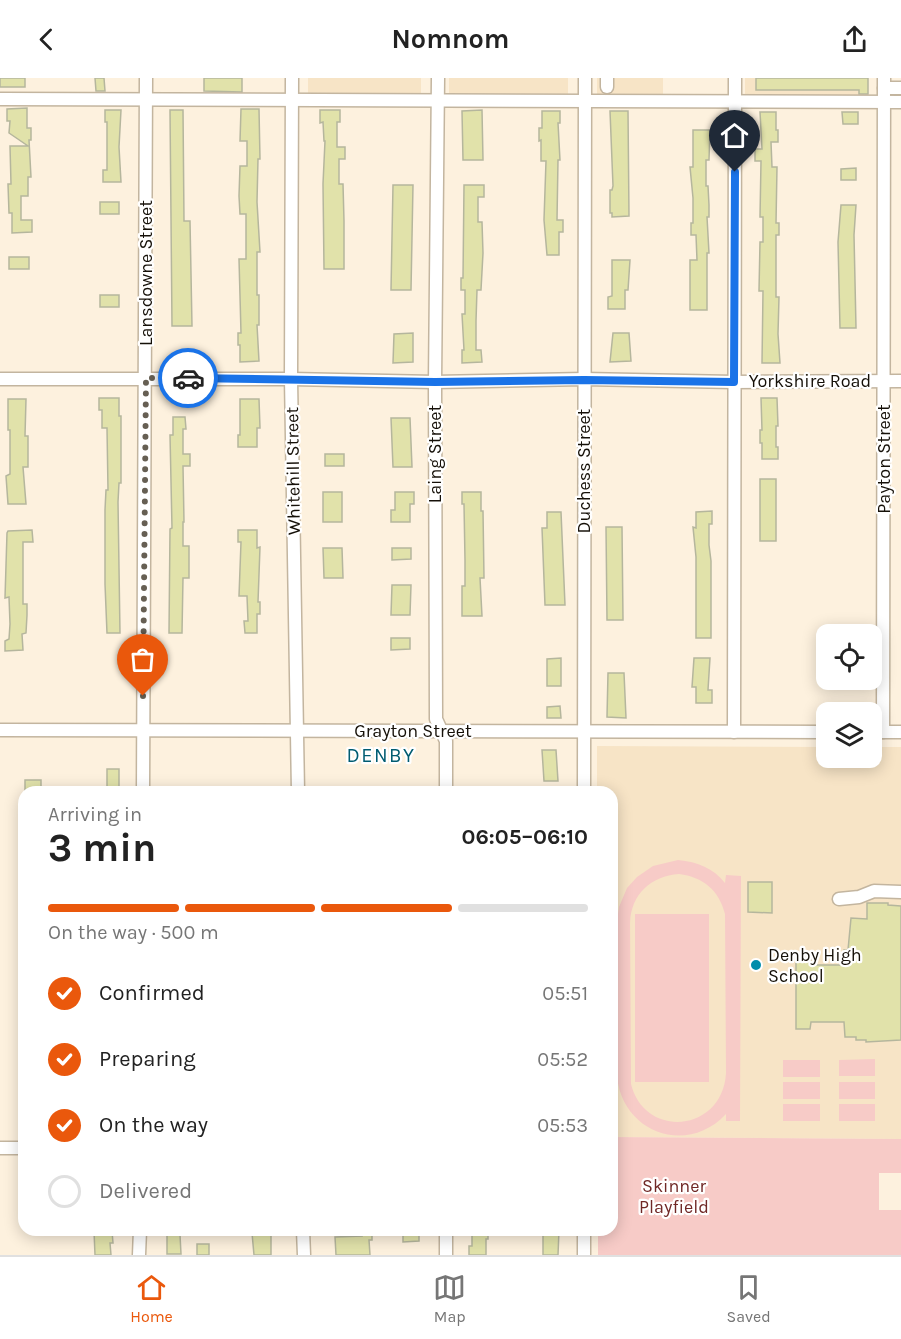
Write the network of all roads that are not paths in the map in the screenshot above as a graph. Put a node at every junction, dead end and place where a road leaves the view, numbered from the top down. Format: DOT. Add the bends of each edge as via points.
graph roads {
  1 [pos="146,78"];
  2 [pos="292,78"];
  3 [pos="438,78"];
  4 [pos="585,78"];
  5 [pos="735,78"];
  6 [pos="884,83"];
  7 [pos="901,88"];
  8 [pos="0,99"];
  9 [pos="146,101"];
  10 [pos="292,101"];
  11 [pos="438,102"];
  12 [pos="585,102"];
  13 [pos="735,102"];
  14 [pos="901,102"];
  15 [pos="884,103"];
  16 [pos="146,378"];
  17 [pos="291,379"];
  18 [pos="0,380"];
  19 [pos="584,380"];
  20 [pos="884,381"];
  21 [pos="901,381"];
  22 [pos="435,382"];
  23 [pos="734,382"];
  24 [pos="878,702"];
  25 [pos="0,730"];
  26 [pos="143,730"];
  27 [pos="297,730"];
  28 [pos="441,731"];
  29 [pos="584,731"];
  30 [pos="734,732"];
  31 [pos="816,732"];
  32 [pos="882,732"];
  33 [pos="901,732"];
  34 [pos="143,786"];
  35 [pos="298,786"];
  36 [pos="446,786"];
  37 [pos="584,786"];
  38 [pos="901,892"];
  39 [pos="839,898"];
  40 [pos="0,1148"];
  41 [pos="18,1148"];
  42 [pos="140,1236"];
  43 [pos="303,1236"];
  44 [pos="446,1236"];
  45 [pos="584,1236"];
  46 [pos="139,1255"];
  47 [pos="304,1255"];
  48 [pos="446,1255"];
  49 [pos="584,1255"];
  1 -- 9 [label="street, Lansdowne Street"];
  2 -- 10 [label="street, Whitehill Street"];
  3 -- 11 [label="street, Laing Street"];
  4 -- 12 [label="street, Duchess Street"];
  5 -- 13 [label="street"];
  6 -- 7 [label="street"];
  6 -- 15 [label="street, Payton Street"];
  8 -- 9 [label="street"];
  9 -- 10 [label="street"];
  9 -- 16 [label="street, Lansdowne Street"];
  10 -- 11 [label="street"];
  10 -- 17 [label="street, Whitehill Street"];
  11 -- 12 [label="street"];
  11 -- 22 [label="street, Laing Street"];
  12 -- 13 [label="street"];
  12 -- 19 [label="street, Duchess Street"];
  13 -- 15 [label="street"];
  13 -- 23 [label="street"];
  14 -- 15 [label="street"];
  15 -- 20 [label="street, Payton Street"];
  16 -- 17 [label="street, Yorkshire Road"];
  16 -- 18 [label="street, Yorkshire Road"];
  16 -- 26 [label="street, Lansdowne Street"];
  17 -- 22 [label="street, Yorkshire Road"];
  17 -- 27 [label="street, Whitehill Street"];
  19 -- 22 [label="street, Yorkshire Road"];
  19 -- 23 [label="street, Yorkshire Road"];
  19 -- 29 [label="street, Duchess Street"];
  20 -- 21 [label="street, Yorkshire Road"];
  20 -- 23 [label="street, Yorkshire Road"];
  20 -- 24 [label="street, Payton Street"];
  22 -- 28 [label="street, Laing Street" via="436,719"];
  23 -- 30 [label="street"];
  25 -- 26 [label="street, Grayton Street"];
  26 -- 27 [label="street, Grayton Street"];
  26 -- 34 [label="street, Lansdowne Street"];
  27 -- 28 [label="street, Grayton Street"];
  27 -- 35 [label="street, Whitehill Street"];
  28 -- 29 [label="street, Grayton Street"];
  28 -- 36 [label="street, Laing Street" via="446,741"];
  29 -- 30 [label="street, Grayton Street"];
  29 -- 37 [label="street, Duchess Street"];
  30 -- 31 [label="street, Grayton Street"];
  32 -- 33 [label="street"];
  38 -- 39 [label="street" via="874,891 860,897"];
  40 -- 41 [label="street"];
  42 -- 46 [label="street"];
  43 -- 47 [label="street"];
  44 -- 48 [label="street"];
  45 -- 49 [label="street"];
}
